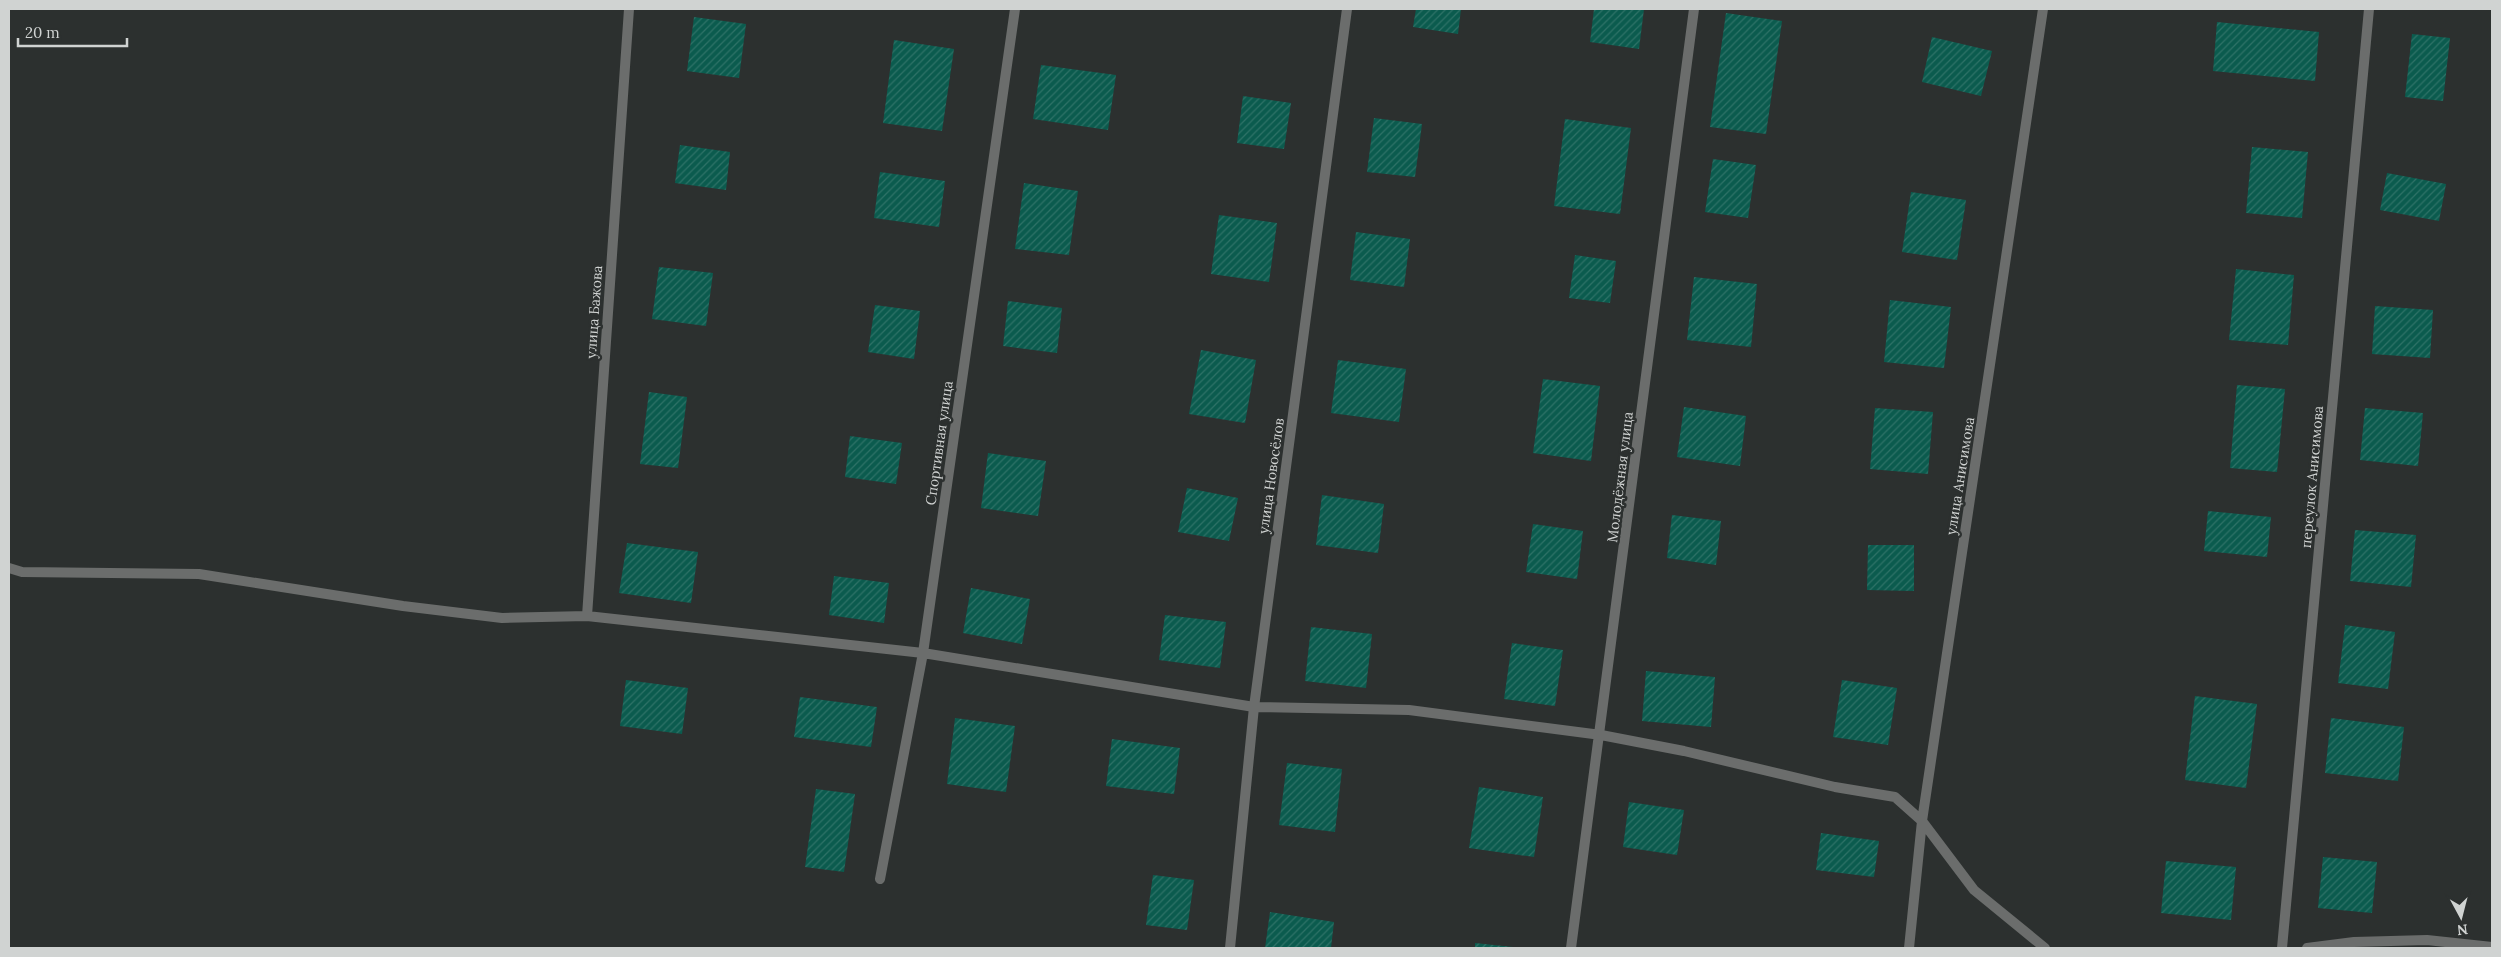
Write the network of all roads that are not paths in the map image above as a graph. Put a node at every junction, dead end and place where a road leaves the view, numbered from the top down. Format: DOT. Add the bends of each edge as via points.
graph roads {
  1 [pos="630,9"];
  2 [pos="1015,9"];
  3 [pos="1347,9"];
  4 [pos="1694,9"];
  5 [pos="2043,9"];
  6 [pos="2369,9"];
  7 [pos="9,568"];
  8 [pos="587,616"];
  9 [pos="923,653"];
  10 [pos="1254,707"];
  11 [pos="1601,734"];
  12 [pos="1922,821"];
  13 [pos="880,879"];
  14 [pos="2492,947"];
  15 [pos="1230,948"];
  16 [pos="1571,948"];
  17 [pos="1908,948"];
  18 [pos="2045,948"];
  19 [pos="2282,948"];
  20 [pos="2307,948"];
  1 -- 8 [label="street, улица Бажова"];
  2 -- 9 [label="street, Спортивная улица"];
  3 -- 10 [label="street, улица Новосёлов"];
  4 -- 11 [label="street, Молодёжная улица"];
  5 -- 12 [label="street, улица Анисимова"];
  6 -- 19 [label="street, переулок Анисимова"];
  7 -- 8 [label="street" via="22,572 199,574 502,618"];
  8 -- 9 [label="street"];
  9 -- 10 [label="street"];
  9 -- 13 [label="street, Спортивная улица"];
  10 -- 11 [label="street" via="1409,710"];
  10 -- 15 [label="street, улица Новосёлов"];
  11 -- 12 [label="street" via="1835,787 1895,797"];
  11 -- 16 [label="street, Молодёжная улица"];
  12 -- 17 [label="street, улица Анисимова"];
  12 -- 18 [label="street" via="1974,890"];
  14 -- 20 [label="street" via="2427,940 2354,942"];
}
